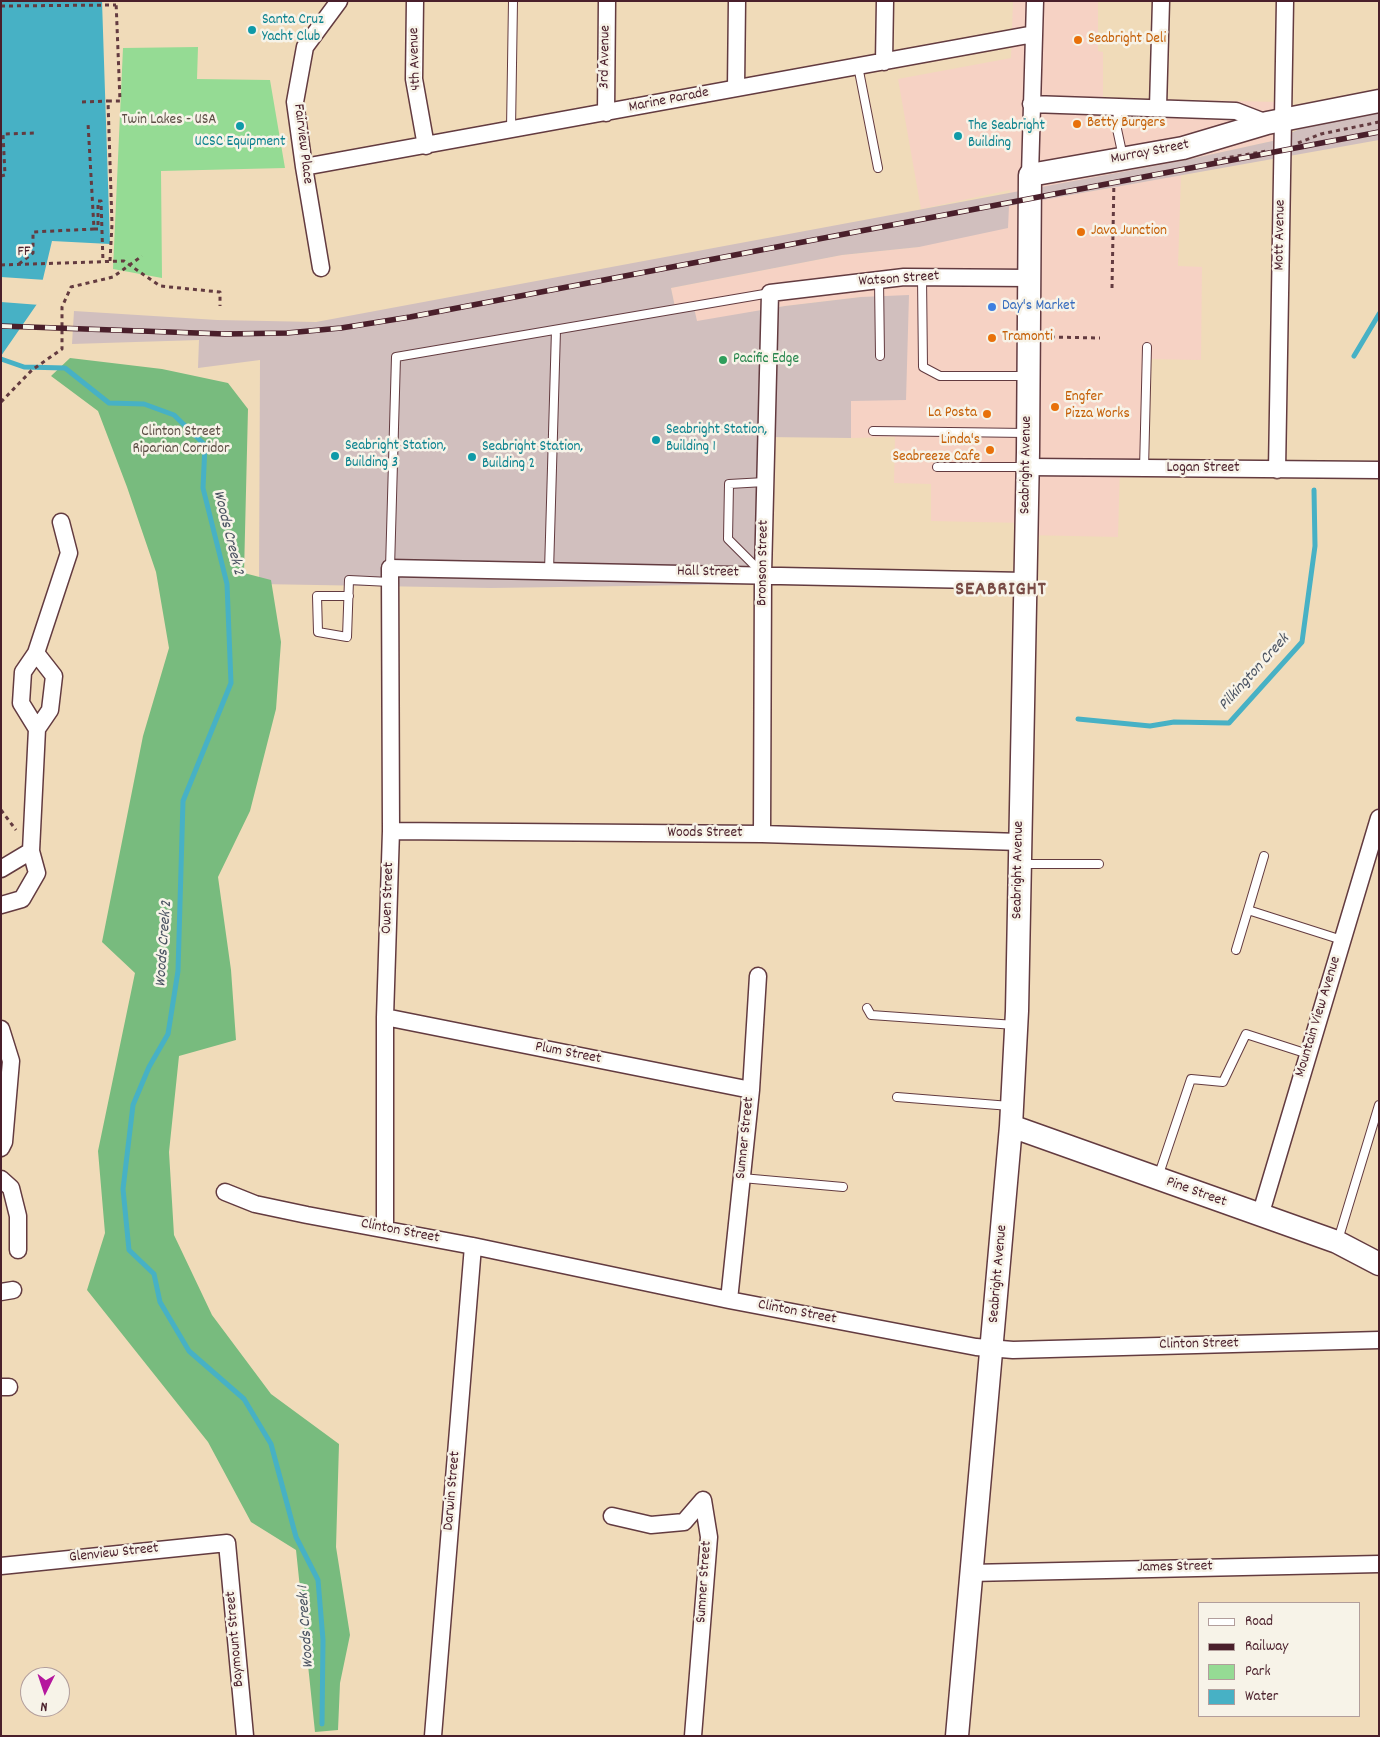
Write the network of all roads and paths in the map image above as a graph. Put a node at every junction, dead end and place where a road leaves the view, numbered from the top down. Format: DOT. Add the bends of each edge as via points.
graph roads {
  1 [pos="339,1"];
  2 [pos="415,1"];
  3 [pos="513,1"];
  4 [pos="607,1"];
  5 [pos="738,1"];
  6 [pos="885,1"];
  7 [pos="1035,1"];
  8 [pos="1161,1"];
  9 [pos="1286,1"];
  10 [pos="116,3"];
  11 [pos="1,6"];
  12 [pos="1034,34"];
  13 [pos="884,62"];
  14 [pos="858,66"];
  15 [pos="736,88"];
  16 [pos="108,101"];
  17 [pos="1379,101"];
  18 [pos="82,102"];
  19 [pos="1031,104"];
  20 [pos="1118,106"];
  21 [pos="1158,107"];
  22 [pos="606,113"];
  23 [pos="1275,121"];
  24 [pos="1379,122"];
  25 [pos="88,123"];
  26 [pos="511,130"];
  27 [pos="34,133"];
  28 [pos="1298,143"];
  29 [pos="426,146"];
  30 [pos="304,168"];
  31 [pos="878,168"];
  32 [pos="1119,169"];
  33 [pos="1030,175"];
  34 [pos="1,176"];
  35 [pos="93,197"];
  36 [pos="98,201"];
  37 [pos="94,229"];
  38 [pos="142,256"];
  39 [pos="110,261"];
  40 [pos="103,262"];
  41 [pos="1,265"];
  42 [pos="18,265"];
  43 [pos="130,266"];
  44 [pos="321,268"];
  45 [pos="922,277"];
  46 [pos="1029,278"];
  47 [pos="879,280"];
  48 [pos="1112,288"];
  49 [pos="770,293"];
  50 [pos="220,306"];
  51 [pos="556,330"];
  52 [pos="1051,337"];
  53 [pos="1100,338"];
  54 [pos="1147,347"];
  55 [pos="880,356"];
  56 [pos="1028,376"];
  57 [pos="1,402"];
  58 [pos="873,431"];
  59 [pos="1028,434"];
  60 [pos="937,467"];
  61 [pos="1028,467"];
  62 [pos="1144,469"];
  63 [pos="1277,470"];
  64 [pos="1379,470"];
  65 [pos="765,482"];
  66 [pos="60,522"];
  67 [pos="549,571"];
  68 [pos="763,574"];
  69 [pos="390,575"];
  70 [pos="1026,581"];
  71 [pos="349,596"];
  72 [pos="36,653"];
  73 [pos="36,729"];
  74 [pos="1379,818"];
  75 [pos="391,831"];
  76 [pos="762,834"];
  77 [pos="1376,836"];
  78 [pos="31,850"];
  79 [pos="1020,853"];
  80 [pos="1264,856"];
  81 [pos="1099,864"];
  82 [pos="1,869"];
  83 [pos="1,905"];
  84 [pos="1248,910"];
  85 [pos="1342,940"];
  86 [pos="1236,950"];
  87 [pos="758,976"];
  88 [pos="867,1008"];
  89 [pos="385,1017"];
  90 [pos="1017,1025"];
  91 [pos="1,1029"];
  92 [pos="1308,1054"];
  93 [pos="751,1090"];
  94 [pos="897,1097"];
  95 [pos="1379,1105"];
  96 [pos="1012,1116"];
  97 [pos="1,1148"];
  98 [pos="742,1178"];
  99 [pos="1,1179"];
  100 [pos="1158,1179"];
  101 [pos="843,1187"];
  102 [pos="225,1192"];
  103 [pos="1260,1216"];
  104 [pos="385,1228"];
  105 [pos="1337,1242"];
  106 [pos="473,1246"];
  107 [pos="18,1250"];
  108 [pos="1379,1264"];
  109 [pos="728,1300"];
  110 [pos="1379,1340"];
  111 [pos="992,1348"];
  112 [pos="612,1516"];
  113 [pos="227,1543"];
  114 [pos="1379,1564"];
  115 [pos="1,1566"];
  116 [pos="970,1573"];
  117 [pos="245,1736"];
  118 [pos="433,1736"];
  119 [pos="693,1736"];
  120 [pos="957,1736"];
  1 -- 30 [label="street, Fairview Place" via="305,47 295,102"];
  2 -- 29 [label="street, 4th Avenue" via="414,79"];
  3 -- 26 [label="lane"];
  4 -- 22 [label="street, 3rd Avenue"];
  5 -- 15 [label="street"];
  6 -- 13 [label="street"];
  7 -- 12 [label="street, Seabright Avenue"];
  8 -- 21 [label="street"];
  9 -- 23 [label="street, Mott Avenue"];
  10 -- 11 [label="path"];
  10 -- 16 [label="path" via="120,101"];
  12 -- 13 [label="street, Marine Parade"];
  12 -- 19 [label="street, Seabright Avenue"];
  13 -- 14 [label="street, Marine Parade"];
  14 -- 15 [label="street, Marine Parade"];
  14 -- 31 [label="lane"];
  15 -- 22 [label="street, Marine Parade"];
  16 -- 18 [label="path"];
  16 -- 39 [label="path"];
  17 -- 23 [label="main road, Murray Street"];
  19 -- 20 [label="street"];
  19 -- 33 [label="street, Seabright Avenue"];
  20 -- 21 [label="street"];
  20 -- 32 [label="lane"];
  21 -- 23 [label="street" via="1236,111"];
  22 -- 26 [label="street, Marine Parade"];
  23 -- 32 [label="main road, Murray Street"];
  23 -- 63 [label="street, Mott Avenue" via="1282,151"];
  24 -- 28 [label="path" via="1321,134"];
  25 -- 35 [label="path"];
  26 -- 29 [label="street, Marine Parade"];
  27 -- 34 [label="path" via="3,134 5,175"];
  29 -- 30 [label="street, Marine Parade"];
  30 -- 44 [label="street, Fairview Place"];
  32 -- 33 [label="main road, Murray Street"];
  32 -- 48 [label="path"];
  33 -- 46 [label="main road, Seabright Avenue"];
  35 -- 36 [label="path"];
  35 -- 37 [label="path"];
  36 -- 37 [label="path" via="98,229"];
  36 -- 40 [label="path" via="101,201"];
  37 -- 42 [label="path" via="33,232 33,253"];
  38 -- 43 [label="path"];
  39 -- 40 [label="path, FF"];
  39 -- 43 [label="path" via="124,261"];
  40 -- 42 [label="path, FF"];
  41 -- 42 [label="path, FF"];
  43 -- 50 [label="path" via="160,286 220,292"];
  43 -- 57 [label="path" via="113,277 71,287 62,307 62,349 32,370"];
  45 -- 46 [label="street, Watson Street"];
  45 -- 47 [label="street, Watson Street"];
  45 -- 56 [label="lane" via="923,367 940,376"];
  46 -- 56 [label="main road, Seabright Avenue"];
  47 -- 49 [label="street, Watson Street"];
  47 -- 55 [label="lane"];
  49 -- 51 [label="lane"];
  49 -- 65 [label="street, Bronson Street"];
  51 -- 67 [label="lane"];
  51 -- 69 [label="lane" via="396,357"];
  52 -- 53 [label="path"];
  54 -- 62 [label="lane"];
  56 -- 59 [label="main road, Seabright Avenue"];
  58 -- 59 [label="lane"];
  59 -- 61 [label="main road, Seabright Avenue"];
  60 -- 61 [label="lane"];
  61 -- 62 [label="street, Logan Street"];
  61 -- 70 [label="main road, Seabright Avenue"];
  62 -- 63 [label="street, Logan Street"];
  63 -- 64 [label="street, Logan Street"];
  65 -- 68 [label="street, Bronson Street"];
  65 -- 68 [label="lane" via="729,484 728,539"];
  66 -- 72 [label="street" via="69,553"];
  67 -- 68 [label="street, Hall Street"];
  67 -- 69 [label="street, Hall Street"];
  68 -- 70 [label="street, Hall Street"];
  68 -- 76 [label="street, Bronson Street"];
  69 -- 71 [label="lane" via="349,580"];
  69 -- 75 [label="street, Owen Street"];
  70 -- 79 [label="main road, Seabright Avenue"];
  71 -- 71 [label="lane" via="347,637 318,632 317,596"];
  72 -- 73 [label="street" via="23,672 21,704"];
  72 -- 73 [label="street" via="54,676 50,710"];
  73 -- 78 [label="street"];
  74 -- 77 [label="street, Mountain View Avenue"];
  75 -- 76 [label="street, Woods Street"];
  75 -- 89 [label="street, Owen Street"];
  76 -- 79 [label="street, Woods Street"];
  77 -- 85 [label="street, Mountain View Avenue"];
  78 -- 82 [label="street"];
  78 -- 83 [label="street" via="36,873 33,879 22,899"];
  79 -- 81 [label="lane"];
  79 -- 90 [label="main road, Seabright Avenue"];
  80 -- 84 [label="lane"];
  84 -- 85 [label="lane"];
  84 -- 86 [label="lane"];
  85 -- 92 [label="street, Mountain View Avenue"];
  87 -- 93 [label="street, Sumner Street"];
  88 -- 90 [label="lane" via="871,1015"];
  89 -- 93 [label="street, Plum Street"];
  89 -- 104 [label="street, Owen Street"];
  90 -- 96 [label="main road, Seabright Avenue"];
  91 -- 97 [label="street" via="11,1061"];
  92 -- 100 [label="lane" via="1246,1034 1223,1082 1191,1079"];
  92 -- 103 [label="street, Mountain View Avenue"];
  93 -- 98 [label="street, Sumner Street"];
  94 -- 96 [label="lane"];
  95 -- 105 [label="lane"];
  96 -- 100 [label="main road, Pine Street"];
  96 -- 111 [label="main road, Seabright Avenue"];
  98 -- 101 [label="lane"];
  98 -- 109 [label="street, Sumner Street"];
  99 -- 107 [label="street" via="10,1188 18,1216"];
  100 -- 103 [label="main road, Pine Street"];
  102 -- 104 [label="street, Clinton Street" via="254,1204"];
  103 -- 105 [label="main road, Pine Street"];
  104 -- 106 [label="street, Clinton Street"];
  105 -- 108 [label="main road, Pine Street"];
  106 -- 109 [label="street, Clinton Street"];
  106 -- 118 [label="street, Darwin Street"];
  109 -- 111 [label="street, Clinton Street"];
  110 -- 111 [label="street, Clinton Street"];
  111 -- 116 [label="main road, Seabright Avenue"];
  112 -- 119 [label="street, Sumner Street" via="651,1525 684,1522 702,1500 709,1537"];
  113 -- 115 [label="street, Glenview Street"];
  113 -- 117 [label="street, Baymount Street"];
  114 -- 116 [label="street, James Street"];
  116 -- 120 [label="main road, Seabright Avenue"];
}
